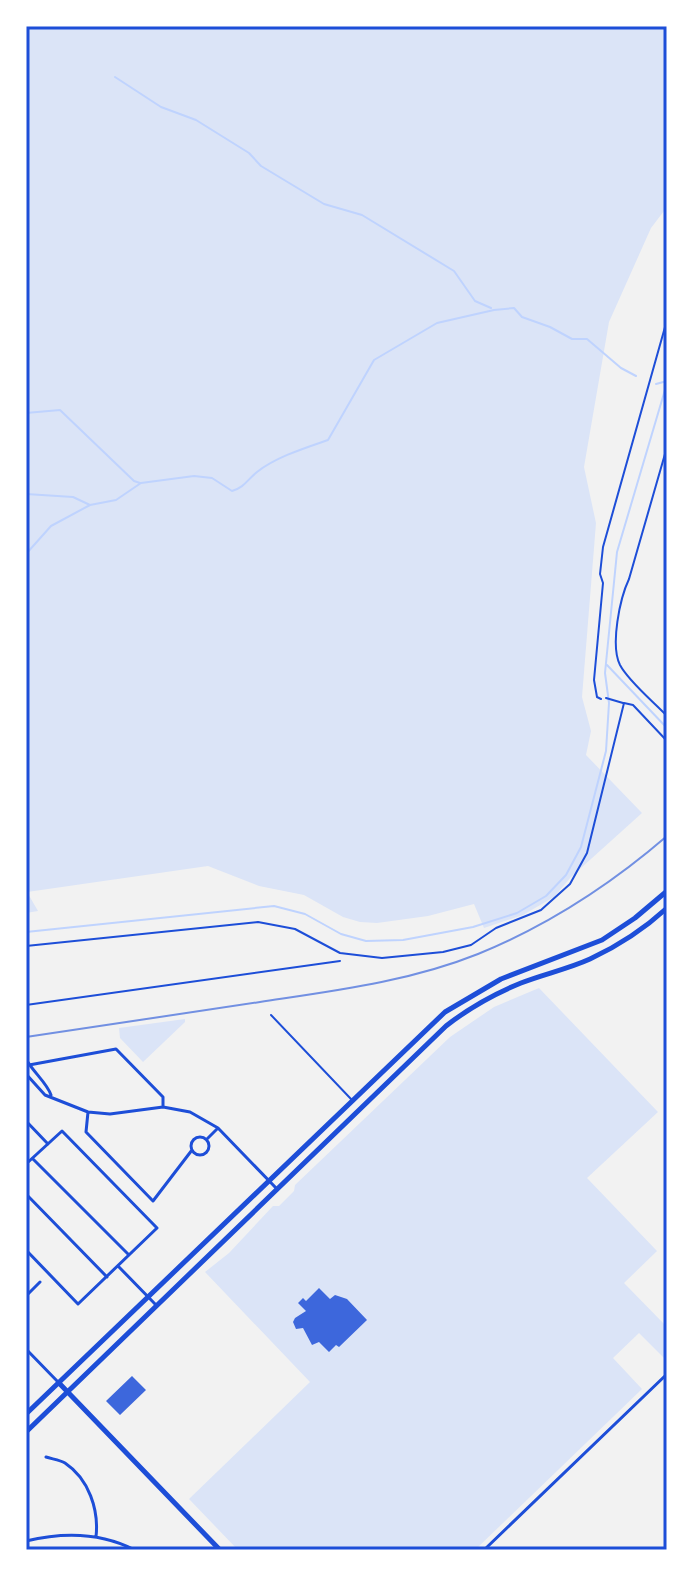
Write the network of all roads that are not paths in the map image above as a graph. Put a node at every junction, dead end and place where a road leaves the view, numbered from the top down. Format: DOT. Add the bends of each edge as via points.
graph roads {
  1 [pos="667,320"];
  2 [pos="601,699"];
  3 [pos="667,891"];
  4 [pos="667,908"];
  5 [pos="340,961"];
  6 [pos="26,1005"];
  7 [pos="271,1015"];
  8 [pos="26,1059"];
  9 [pos="29,1065"];
  10 [pos="26,1074"];
  11 [pos="51,1095"];
  12 [pos="352,1100"];
  13 [pos="163,1107"];
  14 [pos="88,1112"];
  15 [pos="26,1121"];
  16 [pos="218,1128"];
  17 [pos="206,1140"];
  18 [pos="48,1144"];
  19 [pos="192,1150"];
  20 [pos="32,1158"];
  21 [pos="26,1164"];
  22 [pos="269,1180"];
  23 [pos="277,1189"];
  24 [pos="26,1194"];
  25 [pos="26,1250"];
  26 [pos="129,1255"];
  27 [pos="118,1266"];
  28 [pos="107,1277"];
  29 [pos="40,1282"];
  30 [pos="26,1296"];
  31 [pos="148,1297"];
  32 [pos="157,1306"];
  33 [pos="26,1349"];
  34 [pos="667,1374"];
  35 [pos="59,1383"];
  36 [pos="67,1392"];
  37 [pos="26,1414"];
  38 [pos="26,1432"];
  39 [pos="46,1457"];
  40 [pos="96,1537"];
  41 [pos="26,1541"];
  42 [pos="135,1550"];
  43 [pos="220,1550"];
  44 [pos="484,1550"];
  1 -- 2 [label="lane" via="603,547 594,680"];
  3 -- 12 [label="main road" via="602,940 501,979 463,1000"];
  4 -- 23 [label="main road" via="611,948 505,990 456,1018"];
  5 -- 6 [label="lane"];
  7 -- 12 [label="lane"];
  8 -- 9 [label="street"];
  9 -- 11 [label="street"];
  9 -- 13 [label="street" via="116,1049 163,1097"];
  10 -- 11 [label="street"];
  11 -- 14 [label="street"];
  12 -- 22 [label="main road"];
  13 -- 14 [label="street"];
  13 -- 16 [label="street" via="190,1112"];
  14 -- 19 [label="street" via="86,1132 153,1201"];
  15 -- 18 [label="street"];
  16 -- 17 [label="street"];
  16 -- 22 [label="street"];
  17 -- 19 [label="street" via="194,1139"];
  17 -- 19 [label="street" via="206,1152 198,1155"];
  18 -- 20 [label="street"];
  18 -- 26 [label="street" via="62,1131 157,1228"];
  20 -- 21 [label="street"];
  20 -- 26 [label="street"];
  22 -- 23 [label="street"];
  22 -- 31 [label="main road"];
  23 -- 32 [label="main road"];
  24 -- 28 [label="street"];
  25 -- 28 [label="street" via="78,1304"];
  26 -- 27 [label="street"];
  27 -- 28 [label="street"];
  27 -- 31 [label="street"];
  29 -- 30 [label="street"];
  31 -- 32 [label="street"];
  31 -- 35 [label="main road"];
  32 -- 36 [label="main road"];
  33 -- 35 [label="street"];
  34 -- 44 [label="street"];
  35 -- 36 [label="main road"];
  35 -- 37 [label="main road"];
  36 -- 38 [label="main road"];
  36 -- 43 [label="main road"];
  39 -- 40 [label="street" via="65,1463 84,1484 96,1513"];
  40 -- 41 [label="street" via="50,1535"];
  40 -- 42 [label="street"];
}
